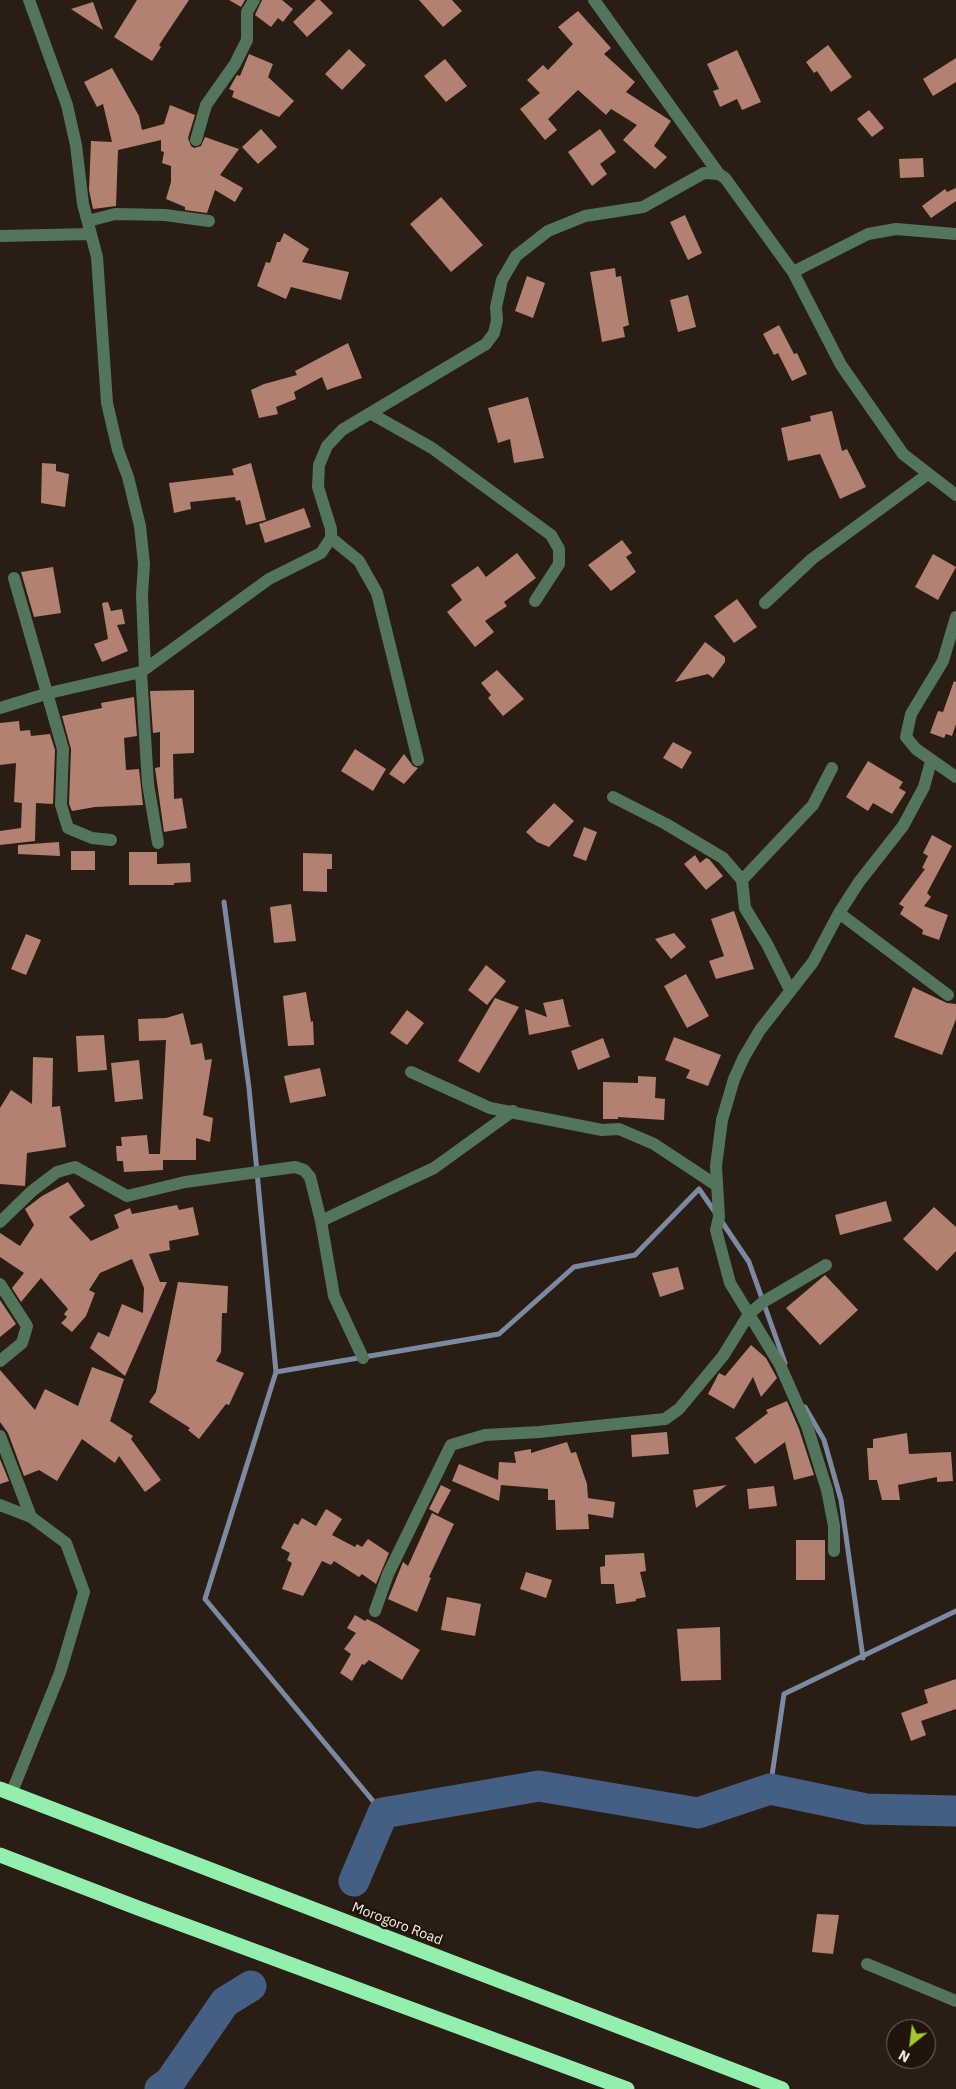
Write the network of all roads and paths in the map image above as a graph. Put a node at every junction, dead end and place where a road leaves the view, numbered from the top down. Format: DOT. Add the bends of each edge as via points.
graph roads {
  1 [pos="29,0"];
  2 [pos="254,0"];
  3 [pos="594,0"];
  4 [pos="196,140"];
  5 [pos="719,174"];
  6 [pos="88,221"];
  7 [pos="209,221"];
  8 [pos="91,234"];
  9 [pos="956,234"];
  10 [pos="0,236"];
  11 [pos="793,272"];
  12 [pos="370,413"];
  13 [pos="928,474"];
  14 [pos="956,495"];
  15 [pos="330,538"];
  16 [pos="14,578"];
  17 [pos="535,601"];
  18 [pos="765,603"];
  19 [pos="956,617"];
  20 [pos="143,670"];
  21 [pos="48,693"];
  22 [pos="0,708"];
  23 [pos="418,760"];
  24 [pos="931,761"];
  25 [pos="832,768"];
  26 [pos="956,777"];
  27 [pos="613,797"];
  28 [pos="111,840"];
  29 [pos="158,844"];
  30 [pos="742,880"];
  31 [pos="839,913"];
  32 [pos="790,990"];
  33 [pos="948,995"];
  34 [pos="411,1072"];
  35 [pos="513,1111"];
  36 [pos="716,1185"];
  37 [pos="0,1222"];
  38 [pos="321,1222"];
  39 [pos="826,1265"];
  40 [pos="0,1284"];
  41 [pos="749,1314"];
  42 [pos="363,1358"];
  43 [pos="0,1361"];
  44 [pos="0,1436"];
  45 [pos="0,1505"];
  46 [pos="31,1517"];
  47 [pos="834,1550"];
  48 [pos="375,1611"];
  49 [pos="5,1791"];
  50 [pos="0,1855"];
  51 [pos="867,1964"];
  52 [pos="956,2001"];
  53 [pos="627,2089"];
  54 [pos="782,2089"];
  1 -- 6 [label="street" via="67,104"];
  2 -- 4 [label="street" via="247,12 247,40 235,64 206,105"];
  3 -- 5 [label="street"];
  5 -- 11 [label="street" via="730,184"];
  5 -- 12 [label="street" via="704,172 697,175 643,207 585,216 548,231 516,256 502,280 494,333 486,344"];
  6 -- 7 [label="street" via="115,214 164,214"];
  6 -- 8 [label="street"];
  8 -- 10 [label="street"];
  8 -- 20 [label="street" via="97,257 107,403 140,526 144,564"];
  9 -- 11 [label="street" via="896,229 868,234"];
  11 -- 13 [label="street" via="841,365 903,454"];
  12 -- 15 [label="street" via="342,430 327,446 319,465 318,487 329,520"];
  12 -- 17 [label="street" via="432,448 552,535 559,549 559,564"];
  13 -- 14 [label="street"];
  13 -- 18 [label="street" via="812,559"];
  15 -- 20 [label="street" via="321,553 269,579 196,635"];
  15 -- 23 [label="street" via="359,562 377,593"];
  16 -- 21 [label="street"];
  19 -- 24 [label="street" via="943,662 911,714 906,737"];
  20 -- 21 [label="street"];
  20 -- 29 [label="street" via="148,784"];
  21 -- 22 [label="street"];
  21 -- 28 [label="street" via="63,749 61,805 68,828 92,838"];
  24 -- 26 [label="street"];
  24 -- 31 [label="street" via="913,810"];
  25 -- 30 [label="street" via="813,805"];
  27 -- 30 [label="street" via="723,858"];
  30 -- 32 [label="street" via="745,908"];
  31 -- 32 [label="street" via="813,962"];
  31 -- 33 [label="street"];
  32 -- 36 [label="street" via="760,1030 734,1079 722,1120"];
  34 -- 35 [label="street" via="490,1108"];
  35 -- 36 [label="street" via="602,1130 619,1129 654,1144"];
  35 -- 38 [label="street" via="434,1168"];
  36 -- 41 [label="street" via="719,1217 716,1230 724,1263 730,1284"];
  37 -- 38 [label="street" via="50,1177 75,1167 127,1196 162,1186 295,1167 310,1177"];
  38 -- 42 [label="street" via="334,1296"];
  39 -- 41 [label="street" via="763,1302"];
  40 -- 43 [label="street" via="26,1326 22,1343"];
  41 -- 47 [label="street" via="780,1365 815,1449 832,1517"];
  41 -- 48 [label="street" via="723,1356 679,1409 665,1419 485,1435 449,1447 388,1574"];
  44 -- 46 [label="street"];
  45 -- 46 [label="street"];
  46 -- 49 [label="street" via="66,1543 84,1592 60,1673"];
  49 -- 54 [label="highway, Morogoro Road"];
  50 -- 53 [label="highway"];
  51 -- 52 [label="street"];
}
